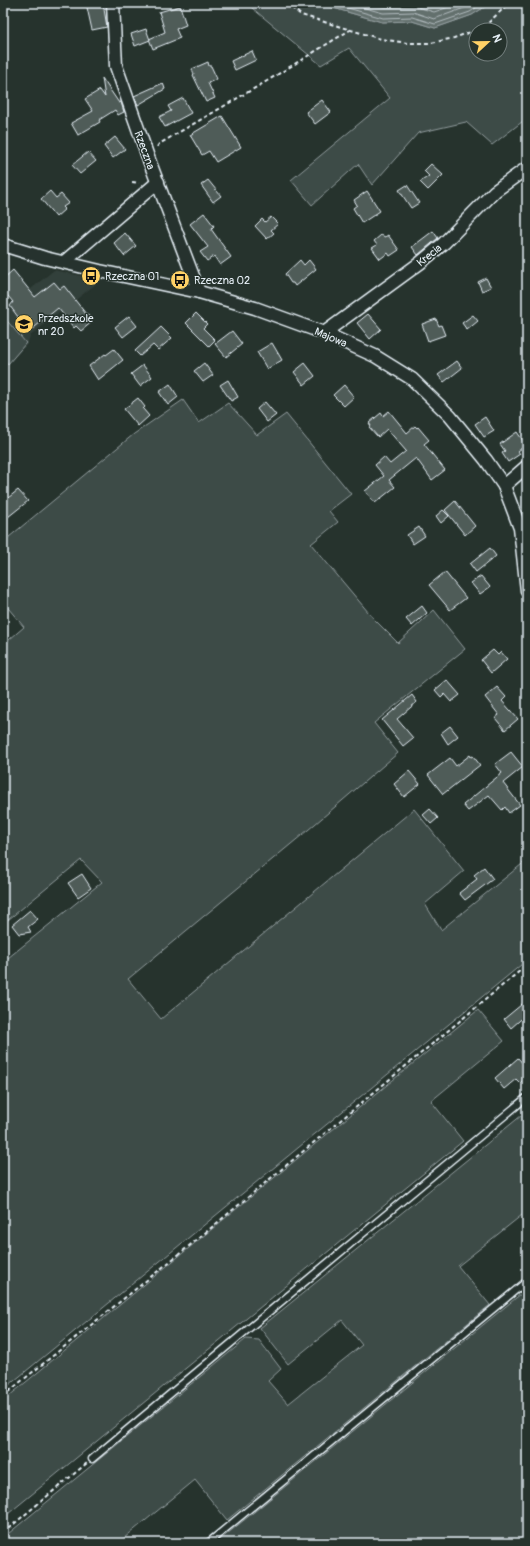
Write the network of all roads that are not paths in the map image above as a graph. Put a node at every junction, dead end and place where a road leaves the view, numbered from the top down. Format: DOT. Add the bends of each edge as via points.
graph roads {
  1 [pos="113,3"];
  2 [pos="527,168"];
  3 [pos="158,182"];
  4 [pos="3,245"];
  5 [pos="64,262"];
  6 [pos="199,292"];
  7 [pos="324,333"];
  8 [pos="527,466"];
  9 [pos="504,486"];
  10 [pos="527,591"];
  11 [pos="527,1098"];
  12 [pos="527,1281"];
  13 [pos="92,1459"];
  14 [pos="208,1543"];
  1 -- 3 [label="street, Rzeczna" via="116,66"];
  2 -- 7 [label="street, Krecia" via="495,191 444,243 420,263"];
  3 -- 5 [label="street"];
  3 -- 6 [label="street, Rzeczna"];
  4 -- 5 [label="street, Majowa"];
  5 -- 6 [label="street, Majowa"];
  6 -- 7 [label="street, Majowa" via="255,308"];
  7 -- 9 [label="street, Majowa" via="375,356 412,379 450,416"];
  8 -- 9 [label="street"];
  9 -- 10 [label="street, Majowa" via="520,528"];
  11 -- 13 [label="lane"];
  12 -- 14 [label="lane"];
}
